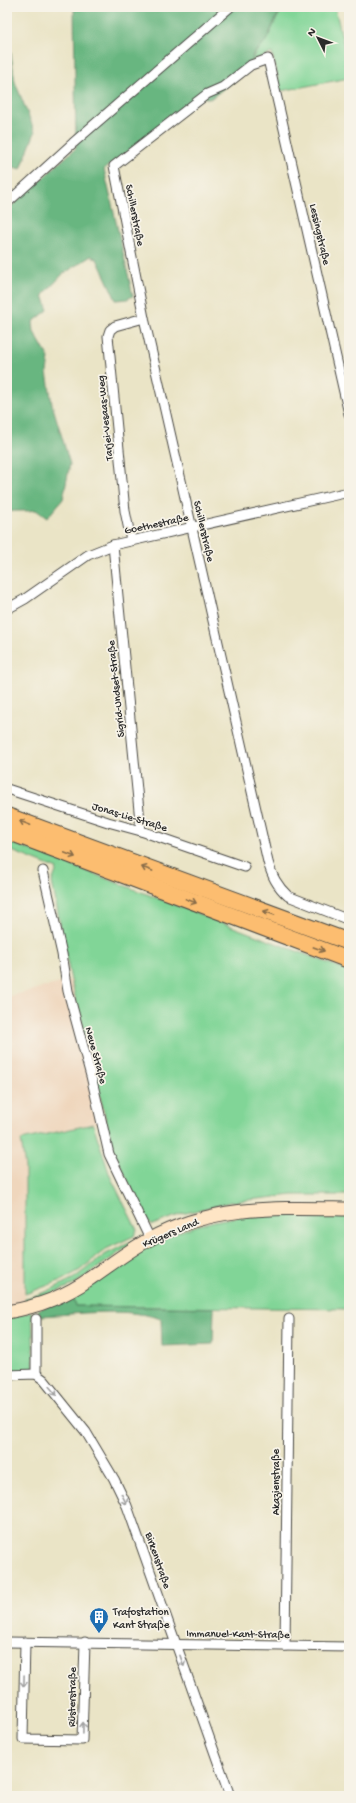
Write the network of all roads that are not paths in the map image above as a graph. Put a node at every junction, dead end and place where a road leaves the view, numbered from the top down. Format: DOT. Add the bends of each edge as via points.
graph roads {
  1 [pos="230,7"];
  2 [pos="268,59"];
  3 [pos="7,203"];
  4 [pos="144,318"];
  5 [pos="349,414"];
  6 [pos="349,492"];
  7 [pos="191,528"];
  8 [pos="131,540"];
  9 [pos="113,545"];
  10 [pos="7,609"];
  11 [pos="7,789"];
  12 [pos="7,816"];
  13 [pos="7,831"];
  14 [pos="141,831"];
  15 [pos="245,867"];
  16 [pos="43,871"];
  17 [pos="349,920"];
  18 [pos="349,942"];
  19 [pos="349,960"];
  20 [pos="349,1208"];
  21 [pos="150,1239"];
  22 [pos="7,1312"];
  23 [pos="36,1319"];
  24 [pos="289,1319"];
  25 [pos="7,1374"];
  26 [pos="36,1374"];
  27 [pos="7,1642"];
  28 [pos="25,1642"];
  29 [pos="85,1642"];
  30 [pos="175,1644"];
  31 [pos="285,1646"];
  32 [pos="349,1647"];
  33 [pos="230,1796"];
  1 -- 3 [label="street"];
  2 -- 4 [label="street, Schillerstraße" via="251,65 223,87 206,94 114,166"];
  2 -- 5 [label="street, Lessingstraße"];
  4 -- 7 [label="street, Schillerstraße"];
  4 -- 8 [label="street, Tarjei-Vesaas-Weg" via="115,326 108,336 125,511"];
  6 -- 7 [label="street, Goethestraße"];
  7 -- 8 [label="street, Goethestraße"];
  7 -- 17 [label="street, Schillerstraße" via="268,862 276,882 288,896"];
  8 -- 9 [label="street, Goethestraße"];
  9 -- 10 [label="street, Goethestraße" via="83,558"];
  9 -- 14 [label="street, Sigrid-Undset-Straße"];
  11 -- 14 [label="street, Jonas-Lie-Straße"];
  18 -- 12 [label="highway, one-way"];
  13 -- 19 [label="highway, one-way"];
  14 -- 15 [label="street, Jonas-Lie-Straße"];
  16 -- 21 [label="street, Neue Straße" via="68,991 109,1154"];
  20 -- 21 [label="street, Krügers Land" via="260,1209 223,1213 183,1224"];
  21 -- 22 [label="street, Krügers Land" via="61,1296"];
  23 -- 26 [label="street"];
  24 -- 31 [label="street, Akazienstraße"];
  25 -- 26 [label="street"];
  26 -- 30 [label="street, Birkenstraße, one-way" via="44,1380 86,1432 114,1479 127,1506"];
  27 -- 28 [label="street, Immanuel-Kant-Straße"];
  28 -- 29 [label="street, Immanuel-Kant-Straße"];
  28 -- 29 [label="street, Rüsterstraße, one-way" via="22,1739 75,1740 82,1740"];
  29 -- 30 [label="street, Immanuel-Kant-Straße"];
  30 -- 31 [label="street, Immanuel-Kant-Straße"];
  30 -- 33 [label="street, Birkenstraße, one-way"];
  31 -- 32 [label="street, Immanuel-Kant-Straße"];
}
